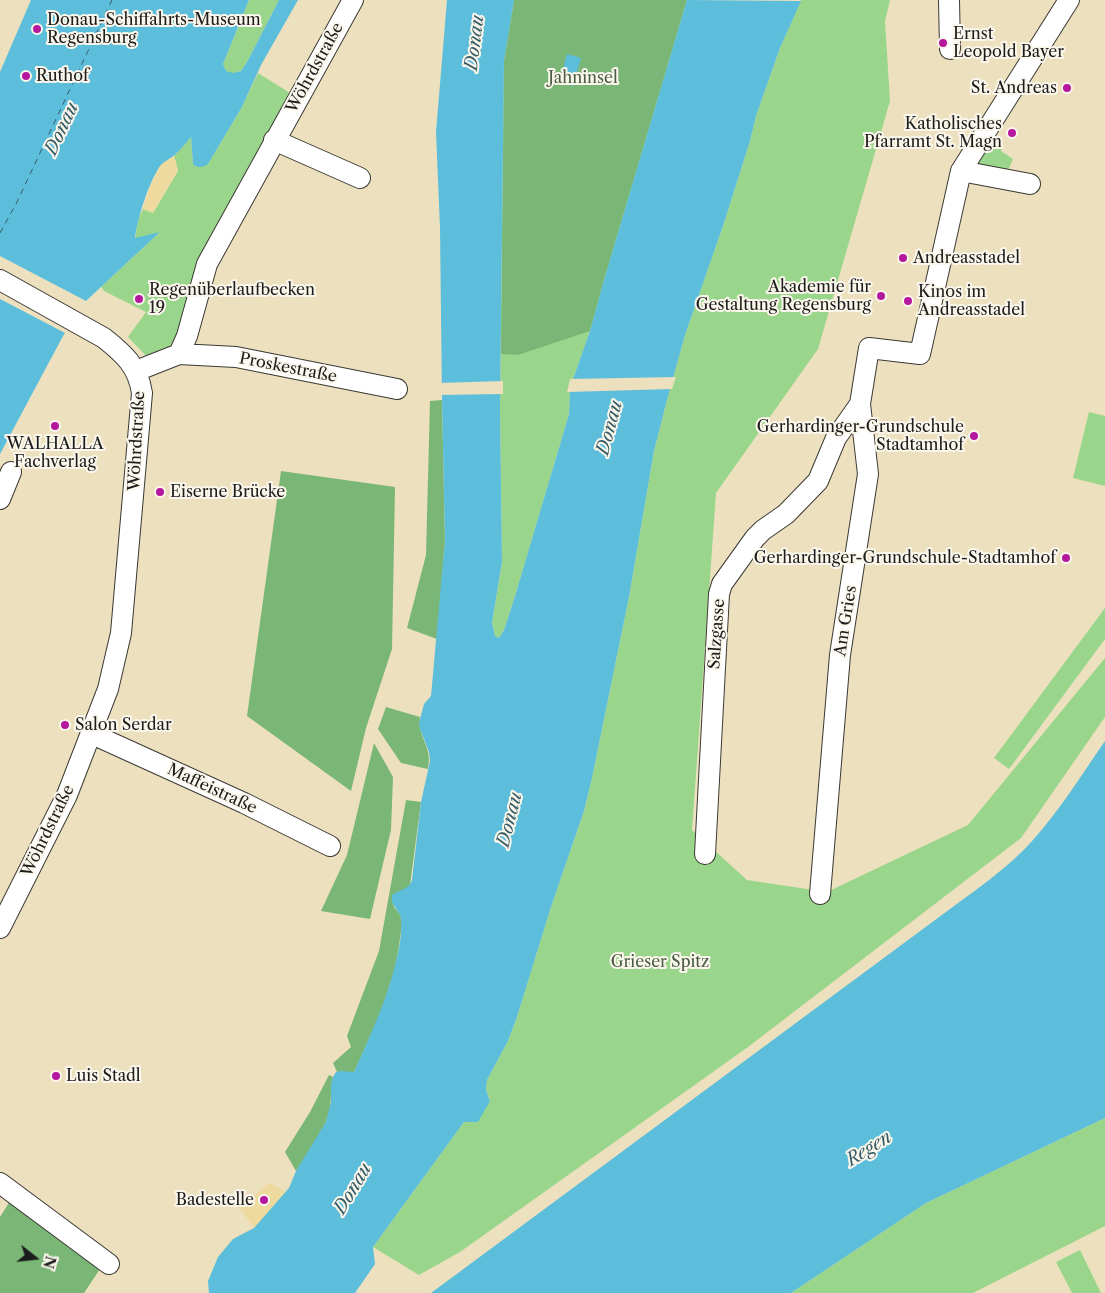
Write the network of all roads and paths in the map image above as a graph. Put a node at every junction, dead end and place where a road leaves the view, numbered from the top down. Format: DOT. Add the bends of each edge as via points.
graph roads {
  1 [pos="353,0"];
  2 [pos="949,0"];
  3 [pos="1069,0"];
  4 [pos="950,49"];
  5 [pos="274,140"];
  6 [pos="961,171"];
  7 [pos="360,178"];
  8 [pos="1030,184"];
  9 [pos="0,280"];
  10 [pos="179,354"];
  11 [pos="136,371"];
  12 [pos="397,389"];
  13 [pos="860,404"];
  14 [pos="11,472"];
  15 [pos="0,499"];
  16 [pos="92,734"];
  17 [pos="330,846"];
  18 [pos="705,854"];
  19 [pos="820,894"];
  20 [pos="0,928"];
  21 [pos="0,1183"];
  22 [pos="109,1264"];
  1 -- 5 [label="street, Wöhrdstraße"];
  2 -- 4 [label="street"];
  3 -- 6 [label="street"];
  5 -- 7 [label="street"];
  5 -- 10 [label="street, Wöhrdstraße" via="207,264"];
  6 -- 8 [label="street"];
  6 -- 13 [label="street, Am Gries" via="920,354 869,348"];
  9 -- 11 [label="street" via="84,326 118,349"];
  10 -- 11 [label="street, Wöhrdstraße"];
  10 -- 12 [label="street, Proskestraße" via="236,357"];
  11 -- 16 [label="street, Wöhrdstraße" via="142,393 121,633 108,689"];
  13 -- 18 [label="street, Salzgasse" via="836,438 818,481 786,514 755,538 722,584"];
  13 -- 19 [label="street, Am Gries" via="868,474 840,655"];
  14 -- 15 [label="street"];
  16 -- 17 [label="street, Maffeistraße"];
  16 -- 20 [label="street, Wöhrdstraße" via="67,795"];
  21 -- 22 [label="street"];
}
